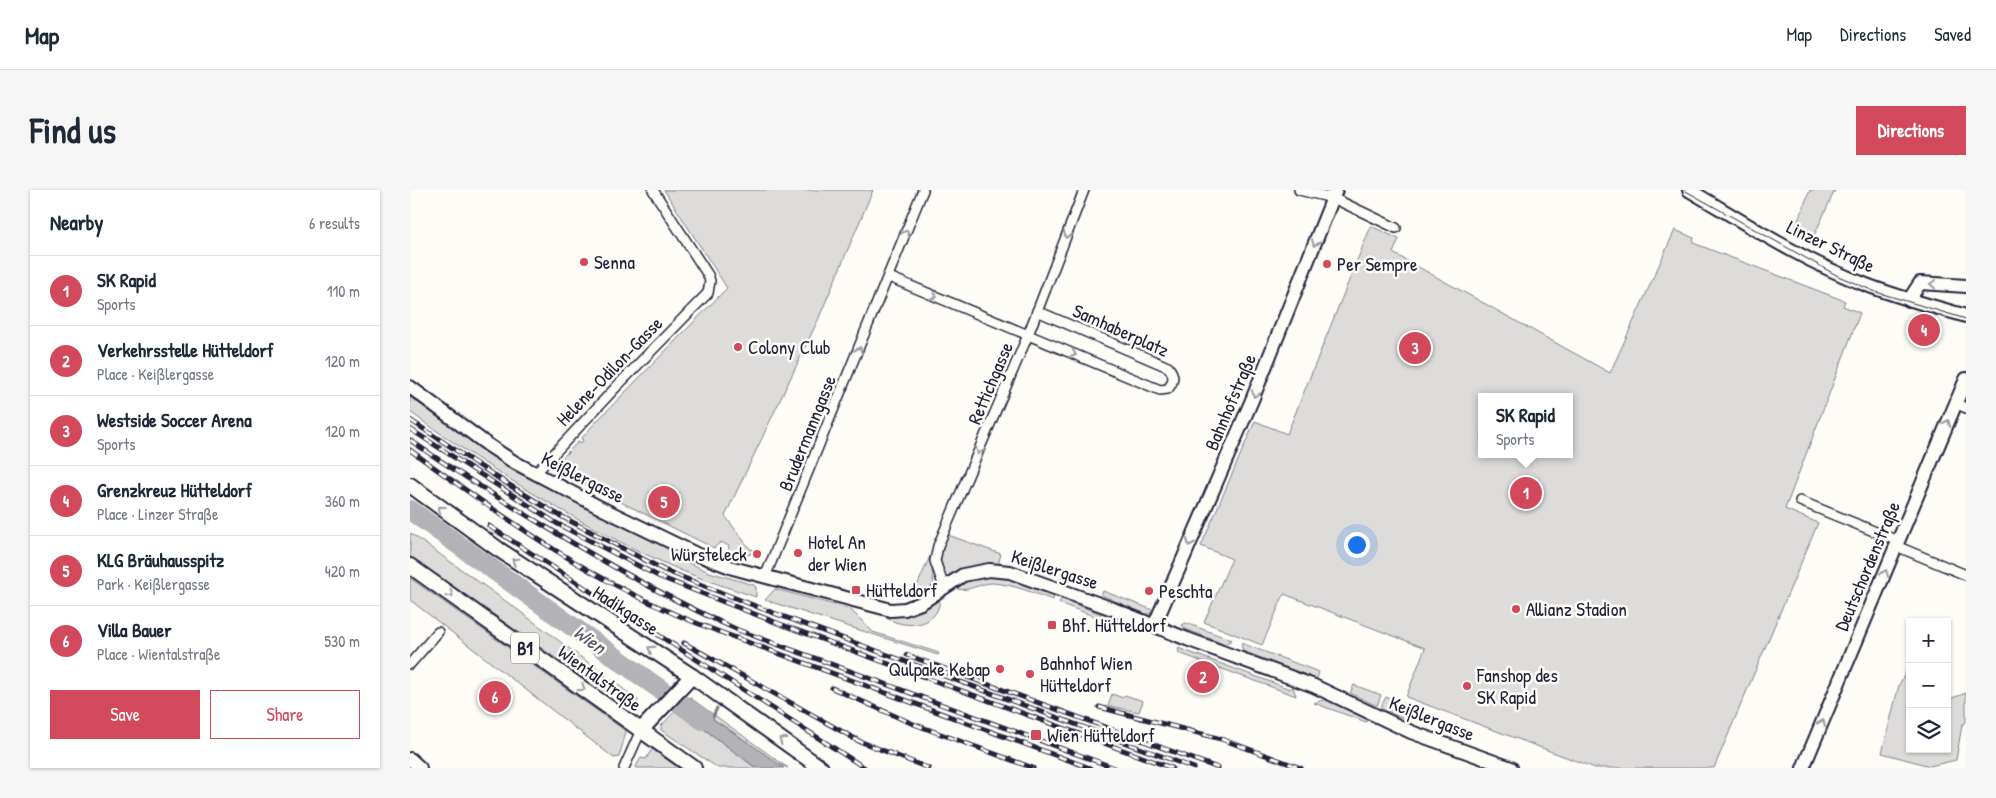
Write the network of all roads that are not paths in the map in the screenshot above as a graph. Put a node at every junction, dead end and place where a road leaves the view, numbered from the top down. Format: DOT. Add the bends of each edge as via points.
graph roads {
  1 [pos="653,190"];
  2 [pos="923,190"];
  3 [pos="1084,190"];
  4 [pos="1299,190"];
  5 [pos="1689,190"];
  6 [pos="1335,194"];
  7 [pos="1396,228"];
  8 [pos="888,277"];
  9 [pos="1966,286"];
  10 [pos="1909,300"];
  11 [pos="1037,311"];
  12 [pos="1966,316"];
  13 [pos="1028,335"];
  14 [pos="1966,379"];
  15 [pos="410,387"];
  16 [pos="1961,406"];
  17 [pos="535,474"];
  18 [pos="410,485"];
  19 [pos="1800,501"];
  20 [pos="1897,543"];
  21 [pos="410,566"];
  22 [pos="1966,575"];
  23 [pos="764,577"];
  24 [pos="944,587"];
  25 [pos="1154,626"];
  26 [pos="438,632"];
  27 [pos="410,664"];
  28 [pos="689,678"];
  29 [pos="645,726"];
  30 [pos="410,759"];
  31 [pos="420,768"];
  32 [pos="624,768"];
  33 [pos="694,768"];
  34 [pos="821,768"];
  35 [pos="1511,768"];
  36 [pos="1803,768"];
  1 -- 17 [label="street, Helene-Odilon-Gasse" via="708,275 708,293"];
  8 -- 2 [label="street, Brudermanngasse, one-way"];
  3 -- 11 [label="street, Rettichgasse, one-way"];
  4 -- 6 [label="street"];
  5 -- 10 [label="street, Linzer Straße" via="1826,268"];
  6 -- 7 [label="street"];
  6 -- 25 [label="street, Bahnhofstraße, one-way" via="1252,400"];
  8 -- 13 [label="street, one-way"];
  23 -- 8 [label="street, Brudermanngasse, one-way"];
  9 -- 10 [label="street, one-way" via="1920,283"];
  10 -- 12 [label="street, Linzer Straße"];
  11 -- 13 [label="street, Rettichgasse"];
  13 -- 11 [label="street, Samhaberplatz, one-way" via="1160,390 1168,389 1173,382 1173,373 1168,367"];
  13 -- 24 [label="street, Rettichgasse, one-way" via="938,546 935,561"];
  14 -- 16 [label="street, Deutschordenstraße"];
  15 -- 17 [label="street, Keißlergasse" via="488,445"];
  20 -- 16 [label="street, Deutschordenstraße, one-way"];
  17 -- 23 [label="street, Keißlergasse" via="696,554"];
  28 -- 18 [label="main road, Hadikgasse, one-way" via="472,532"];
  19 -- 20 [label="street"];
  20 -- 22 [label="street"];
  36 -- 20 [label="street, Deutschordenstraße, one-way"];
  21 -- 29 [label="main road, Wientalstraße / B1, one-way"];
  23 -- 24 [label="street, Keißlergasse" via="891,610 914,607"];
  24 -- 25 [label="street, Keißlergasse" via="972,572 1010,572"];
  25 -- 35 [label="street, Keißlergasse" via="1320,689 1411,732"];
  26 -- 27 [label="street"];
  28 -- 29 [label="main road"];
  34 -- 28 [label="main road, Hadikgasse, one-way"];
  29 -- 32 [label="street"];
  29 -- 33 [label="main road, Wientalstraße / B1"];
  30 -- 31 [label="street"];
}
